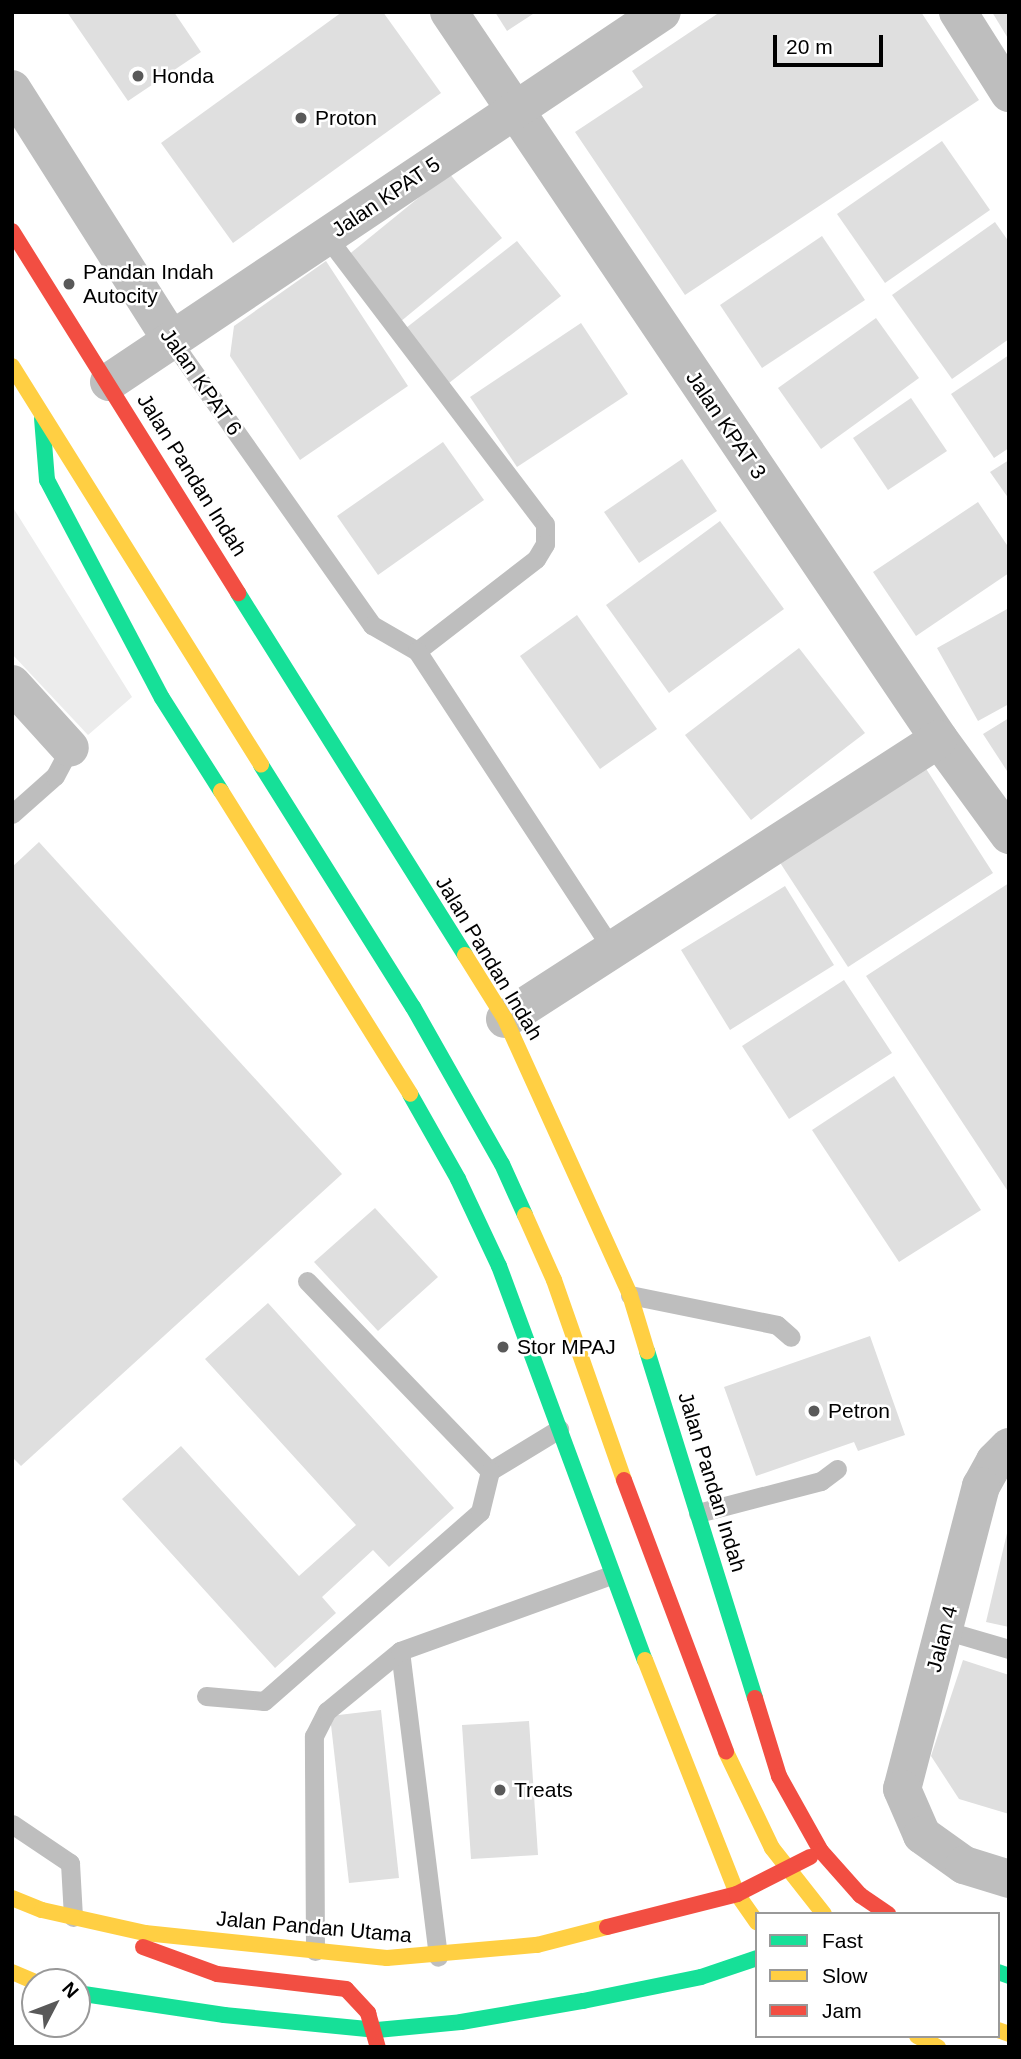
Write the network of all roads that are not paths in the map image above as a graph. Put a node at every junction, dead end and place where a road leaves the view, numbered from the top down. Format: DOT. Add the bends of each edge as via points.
graph roads {
  1 [pos="449,12"];
  2 [pos="662,12"];
  3 [pos="958,12"];
  4 [pos="12,89"];
  5 [pos="1009,93"];
  6 [pos="514,111"];
  7 [pos="12,231"];
  8 [pos="327,236"];
  9 [pos="171,340"];
  10 [pos="12,366"];
  11 [pos="109,382"];
  12 [pos="41,412"];
  13 [pos="417,651"];
  14 [pos="12,684"];
  15 [pos="939,739"];
  16 [pos="70,748"];
  17 [pos="12,814"];
  18 [pos="1009,835"];
  19 [pos="613,950"];
  20 [pos="505,1019"];
  21 [pos="307,1281"];
  22 [pos="630,1294"];
  23 [pos="791,1336"];
  24 [pos="559,1429"];
  25 [pos="1009,1447"];
  26 [pos="837,1469"];
  27 [pos="490,1471"];
  28 [pos="698,1513"];
  29 [pos="611,1575"];
  30 [pos="944,1630"];
  31 [pos="1009,1649"];
  32 [pos="400,1651"];
  33 [pos="206,1696"];
  34 [pos="768,1734"];
  35 [pos="683,1764"];
  36 [pos="12,1824"];
  37 [pos="821,1851"];
  38 [pos="1009,1879"];
  39 [pos="737,1894"];
  40 [pos="860,1895"];
  41 [pos="12,1898"];
  42 [pos="42,1910"];
  43 [pos="822,1912"];
  44 [pos="836,1912"];
  45 [pos="885,1912"];
  46 [pos="72,1917"];
  47 [pos="755,1920"];
  48 [pos="316,1951"];
  49 [pos="438,1957"];
  50 [pos="387,1958"];
  51 [pos="755,1959"];
  52 [pos="356,1980"];
  53 [pos="91,1995"];
  54 [pos="332,2014"];
  55 [pos="224,2015"];
  56 [pos="461,2022"];
  57 [pos="263,2038"];
  58 [pos="377,2038"];
  59 [pos="921,2038"];
  60 [pos="332,2047"];
  61 [pos="411,2047"];
  62 [pos="938,2047"];
  1 -- 6 [label="street, Jalan KPAT 3"];
  2 -- 6 [label="street, Jalan KPAT 5"];
  3 -- 5 [label="street"];
  4 -- 9 [label="street, Jalan KPAT 6"];
  6 -- 8 [label="street, Jalan KPAT 5"];
  6 -- 15 [label="street, Jalan KPAT 3"];
  7 -- 11 [label="main road, Jalan Pandan Indah"];
  8 -- 9 [label="street, Jalan KPAT 5"];
  8 -- 13 [label="lane" via="545,524 545,544 536,559"];
  9 -- 11 [label="street, Jalan KPAT 5"];
  9 -- 13 [label="lane, Jalan KPAT 6" via="372,625"];
  10 -- 12 [label="main road"];
  11 -- 20 [label="main road, Jalan Pandan Indah"];
  12 -- 24 [label="main road" via="47,481 162,698 374,1030 458,1179 499,1266"];
  12 -- 43 [label="main road" via="413,1007 502,1164 554,1280 653,1563 731,1765 772,1848"];
  13 -- 19 [label="lane"];
  14 -- 16 [label="street"];
  15 -- 18 [label="street, Jalan KPAT 3"];
  15 -- 19 [label="street"];
  16 -- 17 [label="lane" via="55,776"];
  19 -- 20 [label="street"];
  20 -- 22 [label="main road, Jalan Pandan Indah" via="600,1219"];
  21 -- 27 [label="lane"];
  22 -- 23 [label="lane" via="777,1325"];
  22 -- 28 [label="main road, Jalan Pandan Indah"];
  24 -- 27 [label="lane"];
  24 -- 29 [label="main road"];
  25 -- 30 [label="street, Jalan 4" via="981,1486"];
  26 -- 28 [label="lane" via="821,1481"];
  27 -- 33 [label="lane" via="480,1513 264,1701"];
  28 -- 34 [label="main road, Jalan Pandan Indah"];
  29 -- 32 [label="lane"];
  29 -- 35 [label="main road"];
  30 -- 31 [label="lane"];
  30 -- 38 [label="street, Jalan 4" via="902,1788 922,1835 964,1865"];
  32 -- 48 [label="lane" via="327,1711 314,1736"];
  32 -- 49 [label="lane"];
  34 -- 35 [label="main road" via="754,1761 730,1780 716,1779"];
  34 -- 37 [label="main road, Jalan Pandan Indah" via="779,1776"];
  35 -- 39 [label="main road"];
  36 -- 46 [label="lane" via="70,1863"];
  37 -- 39 [label="main road, Jalan Pandan Utama"];
  37 -- 40 [label="main road"];
  39 -- 47 [label="main road"];
  39 -- 49 [label="main road, Jalan Pandan Utama" via="537,1945"];
  40 -- 44 [label="main road"];
  40 -- 45 [label="main road"];
  41 -- 42 [label="main road, Jalan Pandan Utama"];
  42 -- 46 [label="main road, Jalan Pandan Utama"];
  42 -- 52 [label="main road" via="217,1974"];
  46 -- 48 [label="main road, Jalan Pandan Utama" via="145,1933"];
  48 -- 50 [label="main road, Jalan Pandan Utama"];
  49 -- 50 [label="main road, Jalan Pandan Utama"];
  50 -- 52 [label="main road"];
  51 -- 56 [label="main road" via="701,1977"];
  52 -- 54 [label="main road"];
  52 -- 58 [label="main road"];
  53 -- 55 [label="main road"];
  54 -- 55 [label="main road"];
  54 -- 58 [label="main road"];
  54 -- 60 [label="main road"];
  55 -- 57 [label="main road"];
  56 -- 58 [label="main road"];
  56 -- 61 [label="main road" via="429,2032"];
  59 -- 62 [label="main road"];
}
